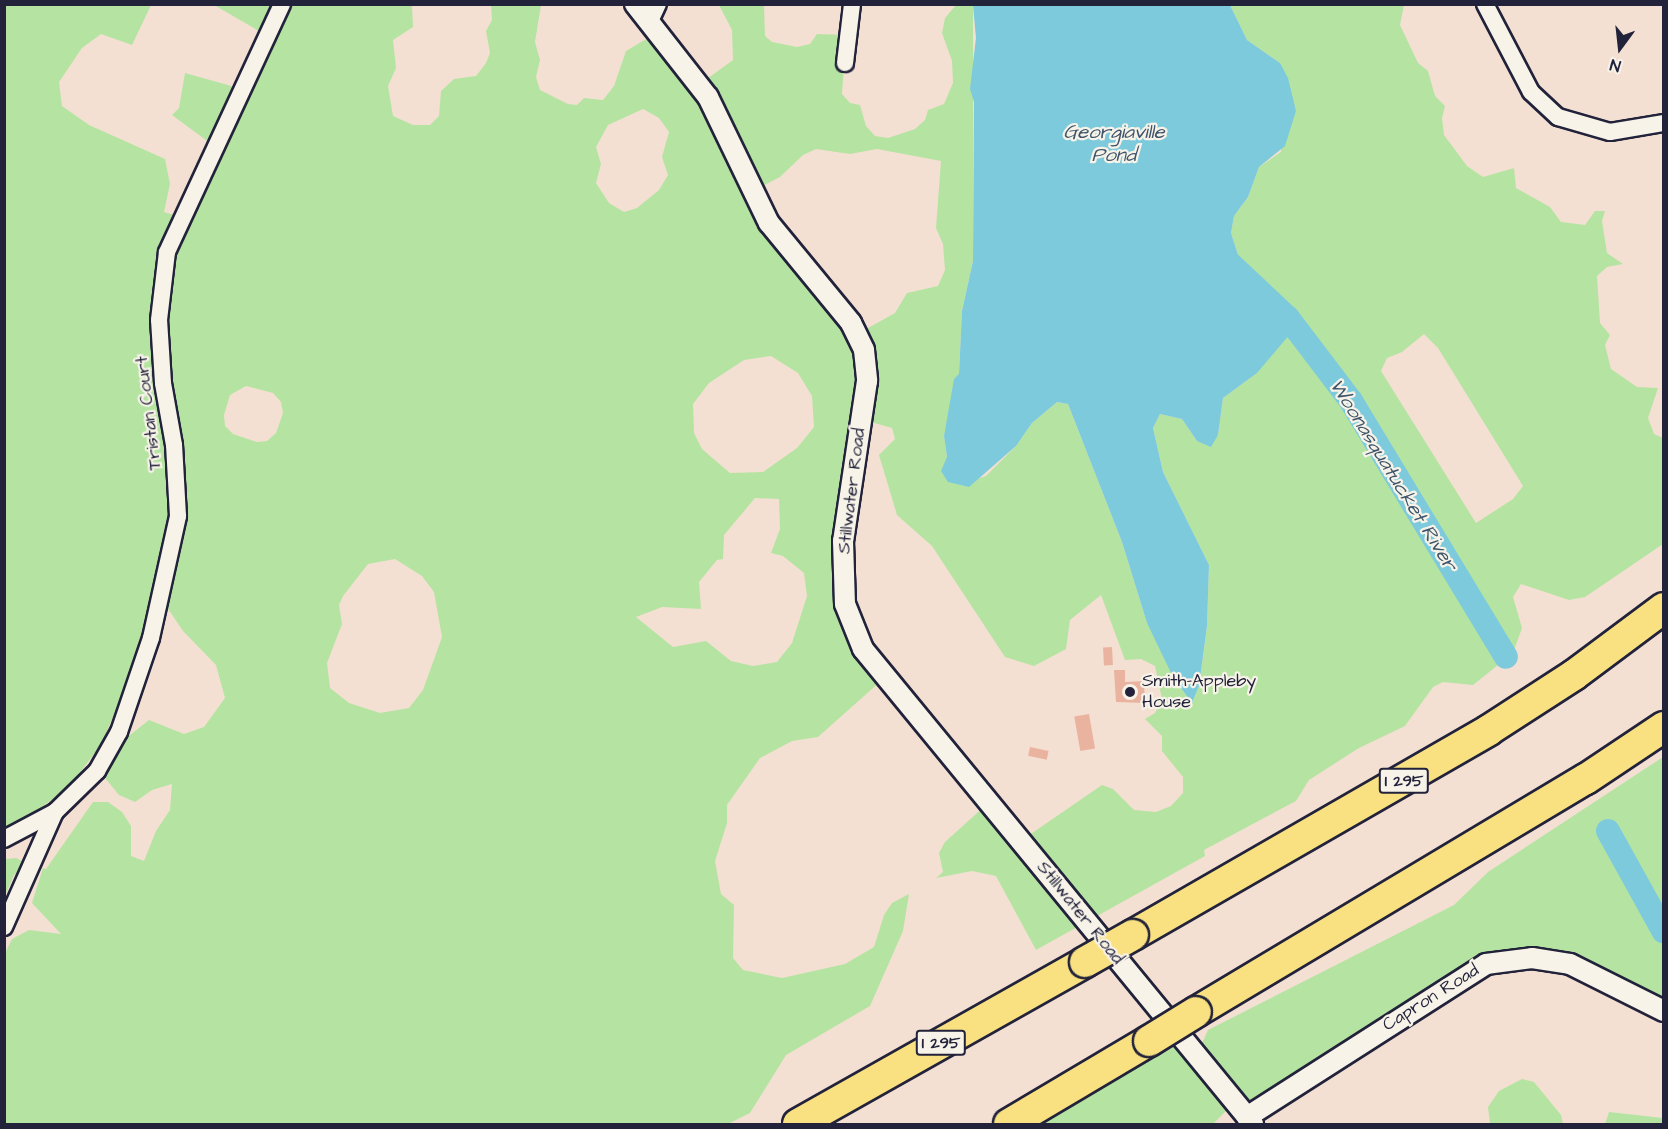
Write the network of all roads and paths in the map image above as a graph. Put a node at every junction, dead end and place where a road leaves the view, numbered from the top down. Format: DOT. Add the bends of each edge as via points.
graph roads {
  1 [pos="282,4"];
  2 [pos="634,4"];
  3 [pos="852,4"];
  4 [pos="1485,4"];
  5 [pos="654,13"];
  6 [pos="845,63"];
  7 [pos="1664,123"];
  8 [pos="1664,609"];
  9 [pos="1664,727"];
  10 [pos="55,812"];
  11 [pos="4,839"];
  12 [pos="4,927"];
  13 [pos="1664,1011"];
  14 [pos="1250,1121"];
  15 [pos="798,1125"];
  16 [pos="1009,1125"];
  1 -- 10 [label="street, Tristan Court" via="167,252 159,321 178,516 151,638 118,732 97,771"];
  2 -- 5 [label="street, Stillwater Road"];
  3 -- 6 [label="street"];
  4 -- 7 [label="street" via="1531,92 1558,117 1610,132"];
  5 -- 14 [label="street, Stillwater Road" via="708,97 769,223 851,323 864,350 867,381 843,541 845,604 863,649"];
  8 -- 15 [label="highway, I 295, bridge" via="1566,680 1447,756"];
  9 -- 16 [label="highway, bridge" via="1577,784"];
  10 -- 11 [label="street, Tristan Court"];
  10 -- 12 [label="street, Tristan Court"];
  13 -- 14 [label="street, Capron Road" via="1570,964 1532,958 1486,964"];
}
